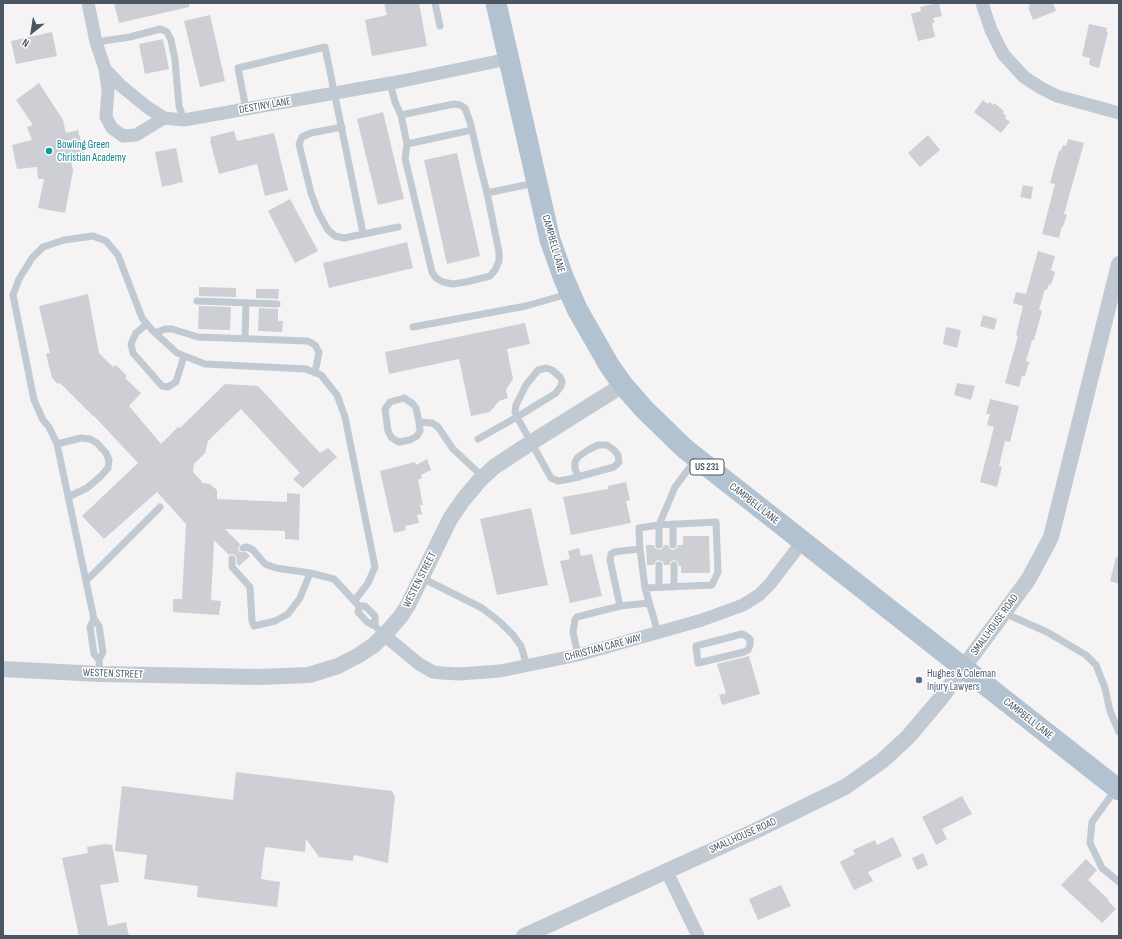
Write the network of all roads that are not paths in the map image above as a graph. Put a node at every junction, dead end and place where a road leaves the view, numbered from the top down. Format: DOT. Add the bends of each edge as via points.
graph roads {
  1 [pos="88,3"];
  2 [pos="435,3"];
  3 [pos="496,3"];
  4 [pos="982,3"];
  5 [pos="440,26"];
  6 [pos="96,42"];
  7 [pos="508,59"];
  8 [pos="105,69"];
  9 [pos="390,83"];
  10 [pos="334,93"];
  11 [pos="246,109"];
  12 [pos="1119,113"];
  13 [pos="400,115"];
  14 [pos="164,118"];
  15 [pos="184,120"];
  16 [pos="342,127"];
  17 [pos="472,130"];
  18 [pos="407,144"];
  19 [pos="537,182"];
  20 [pos="487,193"];
  21 [pos="398,227"];
  22 [pos="363,233"];
  23 [pos="1119,264"];
  24 [pos="570,293"];
  25 [pos="197,300"];
  26 [pos="246,303"];
  27 [pos="277,304"];
  28 [pos="1114,306"];
  29 [pos="147,324"];
  30 [pos="413,327"];
  31 [pos="155,333"];
  32 [pos="245,338"];
  33 [pos="184,356"];
  34 [pos="315,373"];
  35 [pos="623,385"];
  36 [pos="517,417"];
  37 [pos="419,422"];
  38 [pos="478,439"];
  39 [pos="532,442"];
  40 [pos="57,444"];
  41 [pos="696,458"];
  42 [pos="483,477"];
  43 [pos="579,477"];
  44 [pos="68,497"];
  45 [pos="160,507"];
  46 [pos="673,524"];
  47 [pos="659,525"];
  48 [pos="802,542"];
  49 [pos="659,545"];
  50 [pos="674,545"];
  51 [pos="243,548"];
  52 [pos="640,550"];
  53 [pos="232,559"];
  54 [pos="659,565"];
  55 [pos="674,566"];
  56 [pos="310,573"];
  57 [pos="422,578"];
  58 [pos="86,581"];
  59 [pos="659,587"];
  60 [pos="674,587"];
  61 [pos="645,588"];
  62 [pos="357,603"];
  63 [pos="649,603"];
  64 [pos="620,606"];
  65 [pos="1003,613"];
  66 [pos="380,630"];
  67 [pos="658,633"];
  68 [pos="578,655"];
  69 [pos="698,663"];
  70 [pos="527,666"];
  71 [pos="100,667"];
  72 [pos="963,668"];
  73 [pos="3,669"];
  74 [pos="1119,732"];
  75 [pos="1118,789"];
  76 [pos="666,870"];
  77 [pos="1119,882"];
  78 [pos="524,936"];
  79 [pos="698,936"];
  1 -- 6 [label="street, DESTINY LANE"];
  2 -- 5 [label="lane"];
  3 -- 7 [label="main road, CAMPBELL LANE / US 231"];
  4 -- 12 [label="street" via="1003,54 1024,78 1057,96"];
  6 -- 8 [label="street, DESTINY LANE"];
  6 -- 15 [label="lane" via="160,29 167,32 175,60 179,106"];
  7 -- 9 [label="street, DESTINY LANE"];
  7 -- 19 [label="main road, CAMPBELL LANE / US 231"];
  8 -- 14 [label="street, DESTINY LANE" via="120,85"];
  8 -- 14 [label="street" via="108,90 106,117 112,128 123,136 136,135"];
  9 -- 10 [label="street, DESTINY LANE"];
  9 -- 13 [label="lane"];
  10 -- 11 [label="street, DESTINY LANE"];
  10 -- 11 [label="lane" via="324,47 238,68"];
  10 -- 16 [label="lane"];
  11 -- 15 [label="street, DESTINY LANE"];
  13 -- 17 [label="lane" via="460,105 465,108"];
  13 -- 18 [label="lane"];
  14 -- 15 [label="street, DESTINY LANE"];
  16 -- 22 [label="lane"];
  16 -- 22 [label="lane" via="311,132 302,137 299,144 300,154 318,212 328,230 335,236 344,238"];
  17 -- 18 [label="lane"];
  17 -- 20 [label="lane"];
  18 -- 20 [label="lane" via="405,158 432,272 443,282 466,282 490,276 495,270 499,261"];
  19 -- 20 [label="lane"];
  19 -- 24 [label="main road, CAMPBELL LANE / US 231" via="550,240"];
  21 -- 22 [label="lane"];
  23 -- 28 [label="street, SMALLHOUSE ROAD"];
  24 -- 30 [label="lane" via="526,306"];
  24 -- 35 [label="main road, CAMPBELL LANE / US 231" via="593,338"];
  25 -- 26 [label="lane"];
  26 -- 27 [label="lane"];
  26 -- 32 [label="lane"];
  28 -- 65 [label="street, SMALLHOUSE ROAD" via="1051,537 1028,580"];
  29 -- 31 [label="lane"];
  29 -- 33 [label="lane" via="136,333 131,344 133,353 162,386 168,387 176,382"];
  29 -- 40 [label="lane" via="142,318 118,255 106,241 93,236 64,240 43,247 32,258 13,295 34,400 42,420 49,427"];
  31 -- 32 [label="lane" via="172,329 198,337"];
  31 -- 33 [label="lane"];
  32 -- 34 [label="lane" via="308,342 315,345 319,352"];
  33 -- 34 [label="lane" via="205,364 306,369"];
  34 -- 62 [label="lane" via="321,375 337,395 345,417 374,560 375,567"];
  35 -- 39 [label="street, WESTEN STREET"];
  35 -- 41 [label="main road, CAMPBELL LANE / US 231" via="663,430"];
  36 -- 36 [label="lane" via="516,405 526,385 538,370 546,368 557,373 562,381 556,393"];
  36 -- 38 [label="lane"];
  36 -- 39 [label="lane"];
  37 -- 37 [label="lane" via="420,431 416,436 399,442 391,437 388,431 384,409 390,402 404,398 416,408"];
  37 -- 42 [label="lane" via="432,423 438,427 453,449"];
  39 -- 42 [label="street, WESTEN STREET"];
  39 -- 43 [label="lane" via="551,478 558,480"];
  40 -- 44 [label="lane"];
  40 -- 44 [label="lane" via="81,438 90,439 97,443 109,460 108,468 100,477 87,488"];
  41 -- 47 [label="lane" via="675,487"];
  41 -- 48 [label="main road, CAMPBELL LANE / US 231"];
  42 -- 57 [label="street, WESTEN STREET" via="455,511"];
  43 -- 43 [label="lane" via="614,467 619,462 618,455 607,446 598,445 588,450 575,462"];
  44 -- 58 [label="lane"];
  45 -- 58 [label="lane"];
  46 -- 47 [label="lane"];
  46 -- 50 [label="lane"];
  46 -- 60 [label="lane" via="716,522 718,572 712,585"];
  47 -- 49 [label="lane"];
  47 -- 52 [label="lane" via="639,528"];
  48 -- 67 [label="street, CHRISTIAN CARE WAY" via="759,595 724,613"];
  48 -- 72 [label="main road, CAMPBELL LANE / US 231"];
  51 -- 56 [label="lane" via="253,550 265,564"];
  52 -- 61 [label="lane"];
  52 -- 64 [label="lane" via="611,554 610,560"];
  53 -- 56 [label="lane" via="232,567 250,588 254,626 288,614 300,598"];
  54 -- 59 [label="lane"];
  55 -- 60 [label="lane"];
  56 -- 62 [label="lane" via="334,579"];
  57 -- 66 [label="street, WESTEN STREET" via="401,616"];
  57 -- 70 [label="lane" via="482,608 500,622 521,646"];
  58 -- 71 [label="lane" via="103,646"];
  59 -- 60 [label="lane"];
  59 -- 61 [label="lane"];
  61 -- 63 [label="lane"];
  62 -- 66 [label="lane" via="365,606 375,616"];
  63 -- 64 [label="lane"];
  63 -- 67 [label="lane"];
  64 -- 68 [label="lane" via="577,617 573,632"];
  65 -- 72 [label="street, SMALLHOUSE ROAD"];
  65 -- 74 [label="lane" via="1047,632 1086,655 1096,666"];
  66 -- 70 [label="street, CHRISTIAN CARE WAY" via="413,660 433,672 459,674"];
  66 -- 71 [label="street, WESTEN STREET" via="367,650 350,660 309,675 259,677"];
  67 -- 68 [label="street, CHRISTIAN CARE WAY"];
  68 -- 70 [label="street, CHRISTIAN CARE WAY"];
  69 -- 69 [label="lane" via="744,652 748,650 750,639 742,634 696,646"];
  71 -- 73 [label="street, WESTEN STREET"];
  72 -- 75 [label="main road, CAMPBELL LANE / US 231"];
  72 -- 76 [label="street, SMALLHOUSE ROAD" via="908,737 882,761 845,787"];
  75 -- 77 [label="lane" via="1092,822 1090,843 1102,868"];
  76 -- 78 [label="street, SMALLHOUSE ROAD"];
  76 -- 79 [label="street"];
}
